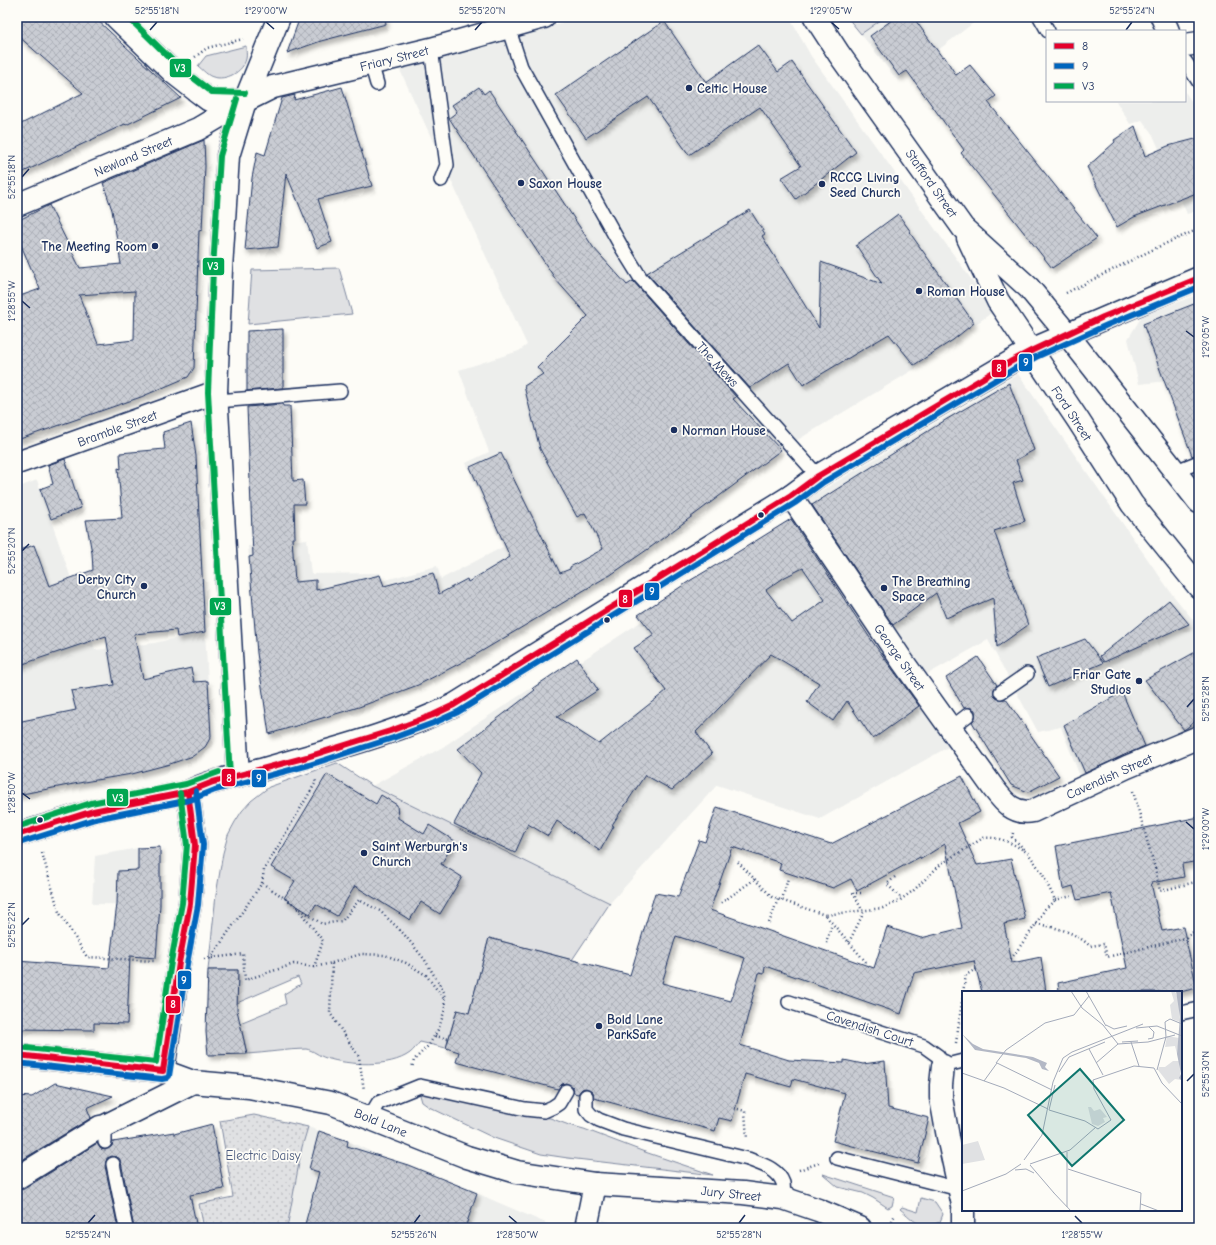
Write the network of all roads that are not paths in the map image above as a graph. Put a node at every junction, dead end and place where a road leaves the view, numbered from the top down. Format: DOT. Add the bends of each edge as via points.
graph roads {
  1 [pos="116,17"];
  2 [pos="544,17"];
  3 [pos="1040,17"];
  4 [pos="1162,17"];
  5 [pos="818,18"];
  6 [pos="276,25"];
  7 [pos="508,27"];
  8 [pos="1047,30"];
  9 [pos="1168,30"];
  10 [pos="1199,43"];
  11 [pos="1186,45"];
  12 [pos="431,49"];
  13 [pos="1186,62"];
  14 [pos="371,63"];
  15 [pos="1199,82"];
  16 [pos="377,84"];
  17 [pos="245,101"];
  18 [pos="441,180"];
  19 [pos="19,200"];
  20 [pos="964,228"];
  21 [pos="1199,278"];
  22 [pos="1067,334"];
  23 [pos="1031,350"];
  24 [pos="340,391"];
  25 [pos="217,397"];
  26 [pos="1199,462"];
  27 [pos="17,463"];
  28 [pos="1176,471"];
  29 [pos="818,476"];
  30 [pos="791,496"];
  31 [pos="1199,502"];
  32 [pos="1199,587"];
  33 [pos="1027,674"];
  34 [pos="1001,692"];
  35 [pos="968,715"];
  36 [pos="951,728"];
  37 [pos="1199,737"];
  38 [pos="238,776"];
  39 [pos="188,792"];
  40 [pos="1018,812"];
  41 [pos="26,832"];
  42 [pos="789,1002"];
  43 [pos="1199,1009"];
  44 [pos="1182,1013"];
  45 [pos="17,1055"];
  46 [pos="953,1063"];
  47 [pos="163,1071"];
  48 [pos="193,1082"];
  49 [pos="566,1091"];
  50 [pos="586,1096"];
  51 [pos="369,1118"];
  52 [pos="837,1158"];
  53 [pos="113,1164"];
  54 [pos="17,1178"];
  55 [pos="595,1184"];
  56 [pos="962,1194"];
  57 [pos="783,1198"];
  58 [pos="963,1211"];
  59 [pos="126,1228"];
  60 [pos="586,1228"];
  61 [pos="860,1228"];
  62 [pos="963,1228"];
  1 -- 17 [label="street" via="174,73 209,100"];
  2 -- 7 [label="street, Friary Street"];
  3 -- 8 [label="lane"];
  4 -- 9 [label="street"];
  5 -- 20 [label="street, Stafford Street"];
  6 -- 17 [label="street"];
  7 -- 12 [label="street, Friary Street"];
  7 -- 29 [label="lane, The Mews" via="521,67 640,277"];
  10 -- 11 [label="street"];
  12 -- 14 [label="street, Friary Street"];
  12 -- 18 [label="lane" via="447,164"];
  13 -- 15 [label="lane"];
  14 -- 16 [label="lane"];
  14 -- 17 [label="street, Friary Street" via="273,87"];
  17 -- 19 [label="street, Newland Street" via="198,129"];
  17 -- 25 [label="street" via="228,156"];
  20 -- 22 [label="street, Stafford Street" via="1029,288"];
  20 -- 23 [label="street, Ford Street" via="998,301"];
  21 -- 22 [label="street"];
  22 -- 23 [label="street"];
  22 -- 28 [label="street"];
  23 -- 29 [label="street"];
  23 -- 32 [label="street, Ford Street" via="1132,504"];
  24 -- 25 [label="lane"];
  25 -- 27 [label="street, Bramble Street"];
  25 -- 38 [label="street"];
  26 -- 28 [label="lane"];
  28 -- 31 [label="street"];
  29 -- 30 [label="street"];
  30 -- 36 [label="street, George Street" via="903,662"];
  30 -- 38 [label="street" via="454,705 382,734"];
  33 -- 34 [label="lane"];
  35 -- 36 [label="lane"];
  36 -- 40 [label="street, George Street" via="994,789"];
  37 -- 40 [label="street, Cavendish Street" via="1126,767 1032,811"];
  38 -- 39 [label="street"];
  39 -- 41 [label="street" via="93,811"];
  39 -- 47 [label="street" via="195,845 190,904"];
  42 -- 46 [label="lane, Cavendish Court" via="924,1046"];
  43 -- 44 [label="lane"];
  45 -- 47 [label="street, Bold Lane"];
  46 -- 56 [label="street" via="940,1085 940,1098"];
  47 -- 48 [label="street, Bold Lane"];
  48 -- 51 [label="street, Bold Lane" via="249,1087 309,1098"];
  48 -- 54 [label="street"];
  49 -- 51 [label="lane" via="559,1103 544,1111 420,1086 378,1103"];
  50 -- 57 [label="lane" via="586,1109 599,1120 623,1129 762,1164 778,1173 783,1183"];
  51 -- 55 [label="street, Bold Lane" via="467,1157 510,1170"];
  52 -- 56 [label="lane"];
  53 -- 59 [label="lane"];
  55 -- 57 [label="street, Jury Street" via="743,1192"];
  55 -- 60 [label="street"];
  57 -- 61 [label="street, Jury Street" via="840,1218"];
  58 -- 62 [label="street"];
}
